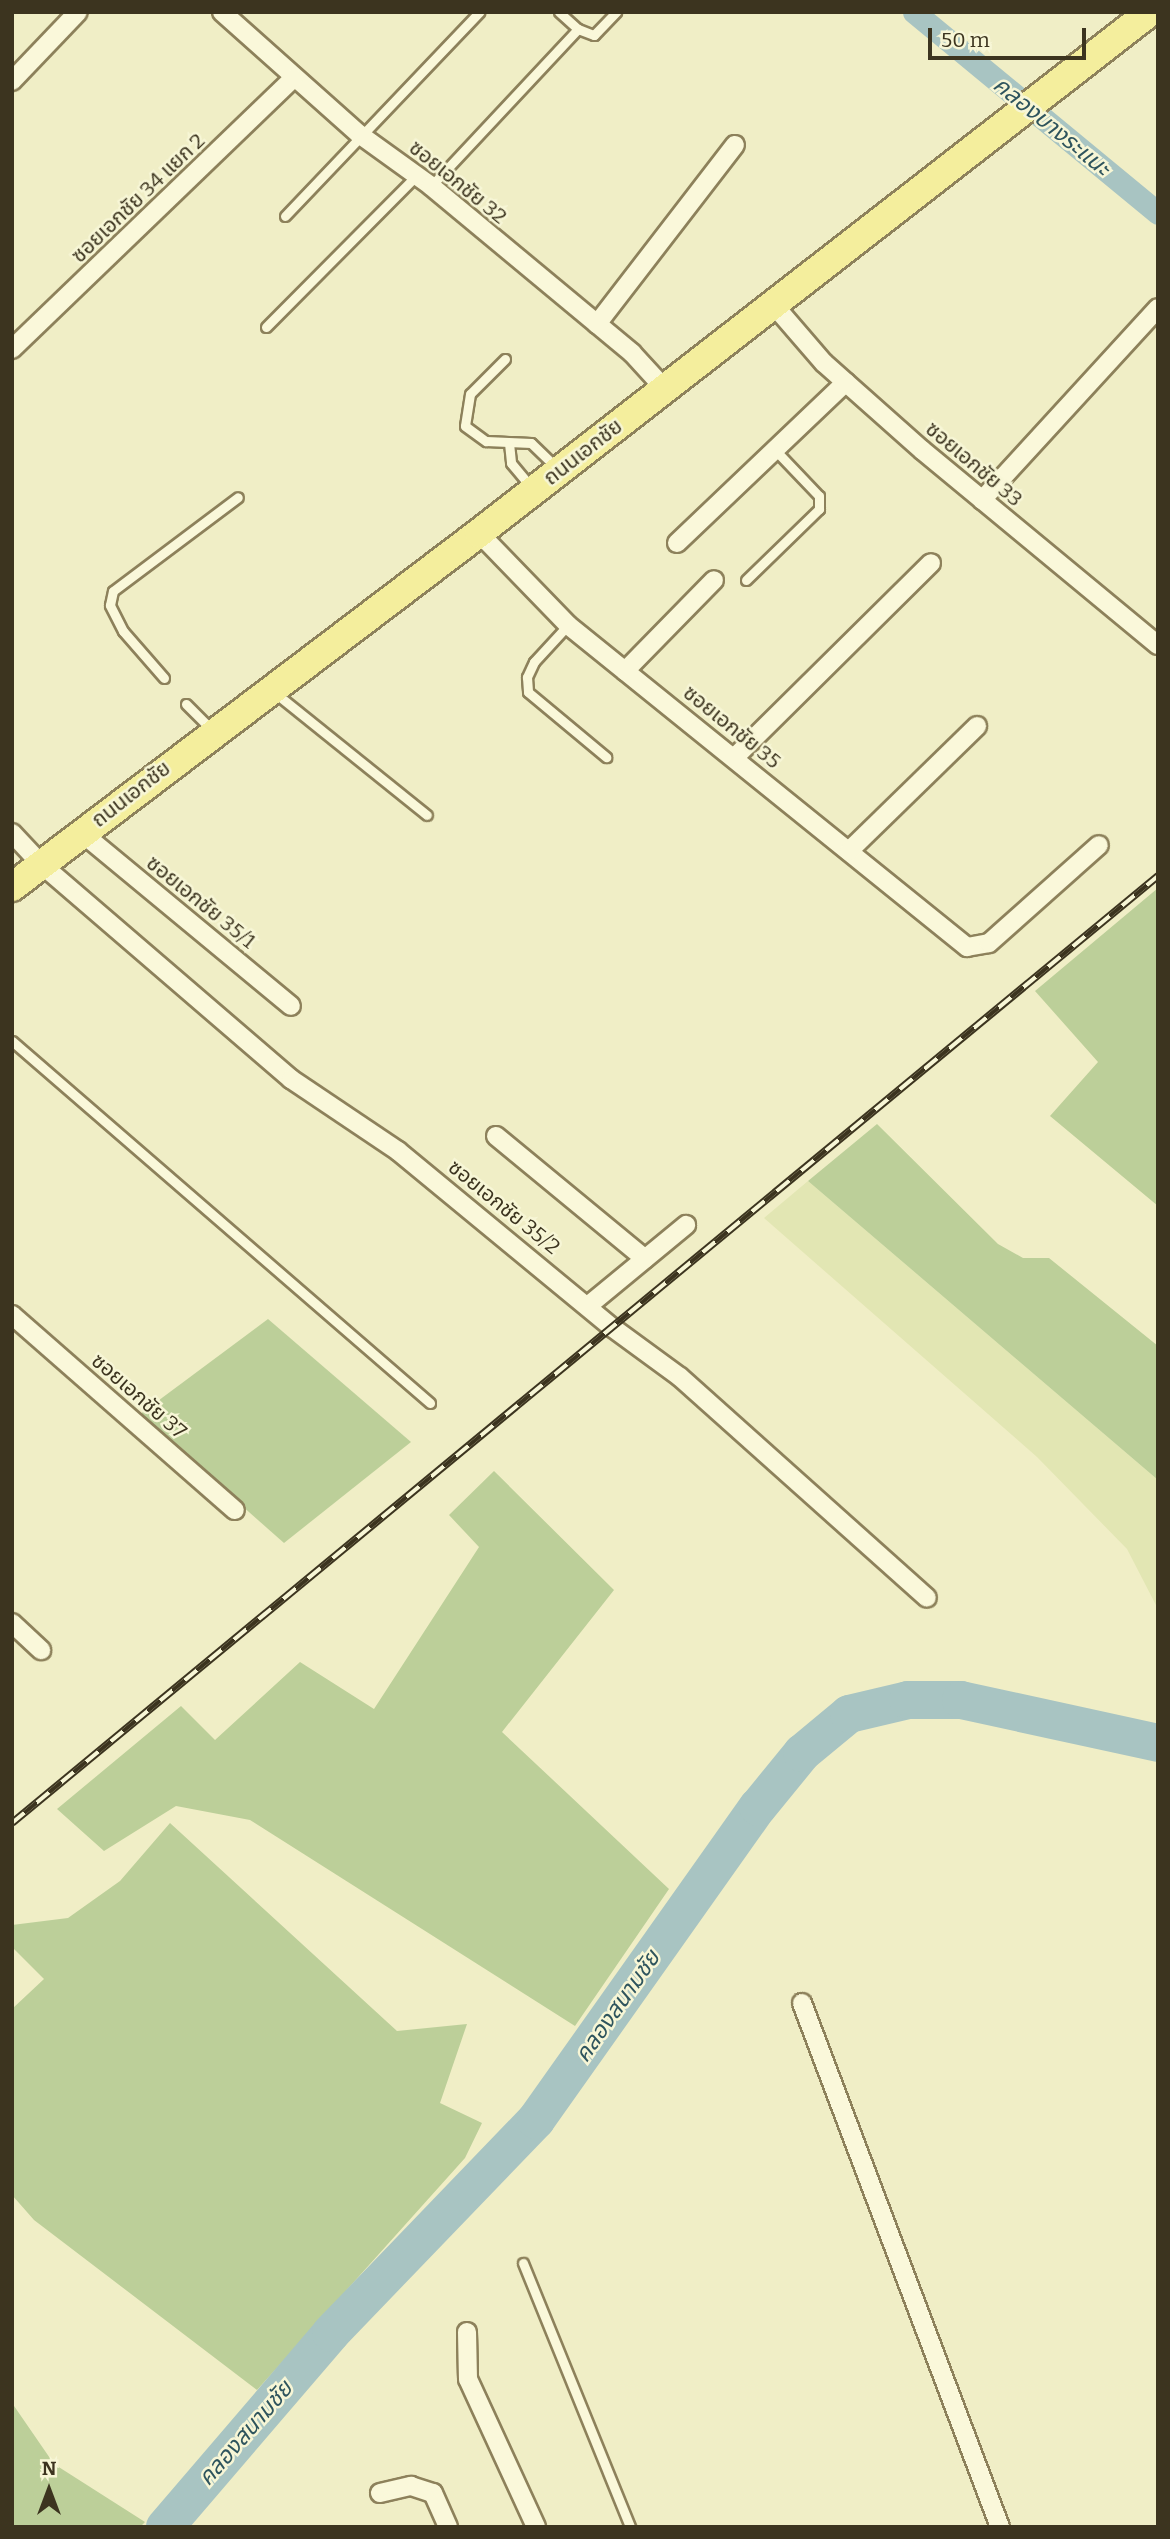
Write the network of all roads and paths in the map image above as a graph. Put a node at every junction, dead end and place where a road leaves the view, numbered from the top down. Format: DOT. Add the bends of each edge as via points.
graph roads {
  1 [pos="78,12"];
  2 [pos="222,12"];
  3 [pos="479,12"];
  4 [pos="559,12"];
  5 [pos="616,12"];
  6 [pos="1150,12"];
  7 [pos="578,29"];
  8 [pos="294,78"];
  9 [pos="12,81"];
  10 [pos="359,134"];
  11 [pos="735,145"];
  12 [pos="424,181"];
  13 [pos="285,216"];
  14 [pos="773,304"];
  15 [pos="1158,308"];
  16 [pos="597,324"];
  17 [pos="266,327"];
  18 [pos="12,349"];
  19 [pos="505,359"];
  20 [pos="846,382"];
  21 [pos="665,389"];
  22 [pos="509,443"];
  23 [pos="775,450"];
  24 [pos="559,470"];
  25 [pos="533,490"];
  26 [pos="238,497"];
  27 [pos="982,500"];
  28 [pos="479,533"];
  29 [pos="677,543"];
  30 [pos="931,563"];
  31 [pos="714,580"];
  32 [pos="746,580"];
  33 [pos="568,625"];
  34 [pos="1156,641"];
  35 [pos="625,671"];
  36 [pos="164,678"];
  37 [pos="270,688"];
  38 [pos="186,704"];
  39 [pos="977,726"];
  40 [pos="213,730"];
  41 [pos="606,757"];
  42 [pos="734,758"];
  43 [pos="427,815"];
  44 [pos="12,833"];
  45 [pos="82,833"];
  46 [pos="1099,845"];
  47 [pos="849,851"];
  48 [pos="41,864"];
  49 [pos="12,887"];
  50 [pos="291,1006"];
  51 [pos="12,1041"];
  52 [pos="496,1136"];
  53 [pos="686,1225"];
  54 [pos="645,1259"];
  55 [pos="589,1305"];
  56 [pos="12,1315"];
  57 [pos="430,1403"];
  58 [pos="235,1510"];
  59 [pos="927,1598"];
  60 [pos="12,1623"];
  61 [pos="41,1650"];
  62 [pos="802,2003"];
  63 [pos="523,2263"];
  64 [pos="467,2332"];
  65 [pos="380,2493"];
  66 [pos="448,2527"];
  67 [pos="536,2527"];
  68 [pos="630,2527"];
  69 [pos="1000,2527"];
  1 -- 9 [label="street"];
  2 -- 8 [label="street, ซอยเอกชัย 32"];
  3 -- 10 [label="lane"];
  4 -- 7 [label="lane"];
  5 -- 7 [label="lane" via="594,35"];
  6 -- 14 [label="main road, ถนนเอกชัย"];
  7 -- 12 [label="lane"];
  8 -- 10 [label="street, ซอยเอกชัย 32"];
  8 -- 18 [label="street, ซอยเอกชัย 34 แยก 2"];
  10 -- 12 [label="street, ซอยเอกชัย 32"];
  10 -- 13 [label="lane"];
  11 -- 16 [label="street"];
  12 -- 16 [label="street, ซอยเอกชัย 32"];
  12 -- 17 [label="lane"];
  14 -- 20 [label="street, ซอยเอกชัย 33"];
  14 -- 21 [label="main road, ถนนเอกชัย"];
  15 -- 27 [label="street"];
  16 -- 21 [label="street, ซอยเอกชัย 32"];
  19 -- 22 [label="lane" via="470,394 464,411 465,426 475,436"];
  20 -- 23 [label="street"];
  20 -- 27 [label="street, ซอยเอกชัย 33"];
  21 -- 24 [label="main road, ถนนเอกชัย"];
  22 -- 24 [label="lane" via="531,443"];
  22 -- 25 [label="lane" via="511,463"];
  23 -- 29 [label="street"];
  23 -- 32 [label="lane" via="819,496 819,509"];
  24 -- 25 [label="main road, ถนนเอกชัย"];
  25 -- 28 [label="main road, ถนนเอกชัย"];
  26 -- 36 [label="lane" via="113,591 110,605 123,631"];
  27 -- 34 [label="street, ซอยเอกชัย 33"];
  28 -- 33 [label="street, ซอยเอกชัย 35"];
  28 -- 37 [label="main road, ถนนเอกชัย"];
  30 -- 42 [label="street"];
  31 -- 35 [label="street"];
  33 -- 35 [label="street, ซอยเอกชัย 35"];
  33 -- 41 [label="lane" via="534,662 527,677 528,692"];
  35 -- 42 [label="street, ซอยเอกชัย 35"];
  37 -- 40 [label="main road, ถนนเอกชัย"];
  37 -- 43 [label="lane"];
  38 -- 40 [label="lane"];
  39 -- 47 [label="street"];
  40 -- 45 [label="main road, ถนนเอกชัย"];
  42 -- 47 [label="street, ซอยเอกชัย 35"];
  44 -- 48 [label="street, ซอยเอกชัย 35/2"];
  45 -- 48 [label="main road, ถนนเอกชัย"];
  45 -- 50 [label="street, ซอยเอกชัย 35/1"];
  46 -- 47 [label="street, ซอยเอกชัย 35" via="989,943 967,947"];
  48 -- 49 [label="main road, ถนนเอกชัย"];
  48 -- 55 [label="street, ซอยเอกชัย 35/2" via="291,1079 398,1151"];
  51 -- 57 [label="lane"];
  52 -- 54 [label="street"];
  53 -- 54 [label="street"];
  54 -- 55 [label="street"];
  55 -- 59 [label="street, ซอยเอกชัย 35/2" via="680,1377"];
  56 -- 58 [label="street, ซอยเอกชัย 37"];
  60 -- 61 [label="street"];
  62 -- 69 [label="street"];
  63 -- 68 [label="lane"];
  64 -- 67 [label="street" via="468,2379"];
  65 -- 66 [label="street" via="411,2486 433,2493"];
}
